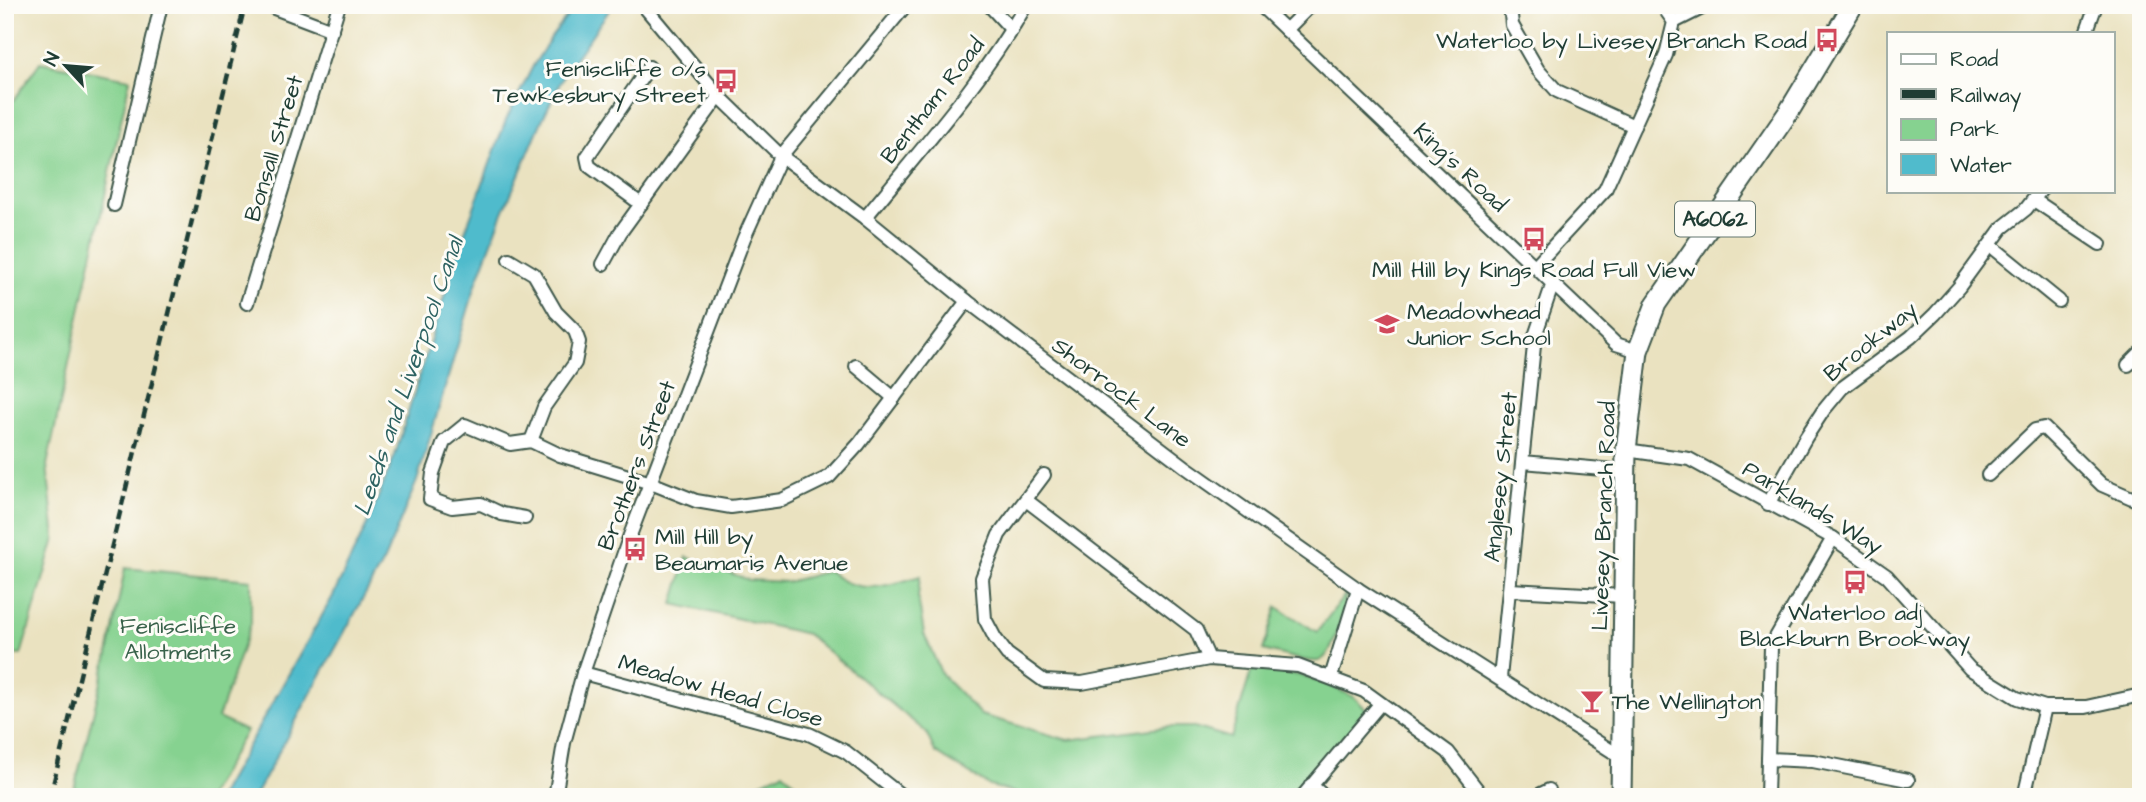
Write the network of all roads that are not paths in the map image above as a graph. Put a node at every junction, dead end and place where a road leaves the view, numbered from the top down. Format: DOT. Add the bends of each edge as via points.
graph roads {
  1 [pos="161,5"];
  2 [pos="339,5"];
  3 [pos="643,5"];
  4 [pos="906,5"];
  5 [pos="989,5"];
  6 [pos="1026,5"];
  7 [pos="1260,5"];
  8 [pos="1311,5"];
  9 [pos="1510,5"];
  10 [pos="1662,5"];
  11 [pos="1708,5"];
  12 [pos="1853,5"];
  13 [pos="2096,5"];
  14 [pos="274,8"];
  15 [pos="1674,22"];
  16 [pos="332,30"];
  17 [pos="1012,30"];
  18 [pos="1286,30"];
  19 [pos="2086,32"];
  20 [pos="649,67"];
  21 [pos="719,96"];
  22 [pos="1634,126"];
  23 [pos="781,156"];
  24 [pos="2037,196"];
  25 [pos="641,204"];
  26 [pos="114,205"];
  27 [pos="865,218"];
  28 [pos="2100,244"];
  29 [pos="1990,245"];
  30 [pos="509,259"];
  31 [pos="603,264"];
  32 [pos="1535,266"];
  33 [pos="1553,283"];
  34 [pos="967,301"];
  35 [pos="2059,301"];
  36 [pos="247,303"];
  37 [pos="1638,351"];
  38 [pos="2141,352"];
  39 [pos="2128,365"];
  40 [pos="856,366"];
  41 [pos="894,398"];
  42 [pos="531,441"];
  43 [pos="1626,450"];
  44 [pos="1523,462"];
  45 [pos="1625,471"];
  46 [pos="1044,475"];
  47 [pos="1987,475"];
  48 [pos="651,483"];
  49 [pos="1026,500"];
  50 [pos="2141,502"];
  51 [pos="1768,504"];
  52 [pos="525,518"];
  53 [pos="1833,538"];
  54 [pos="1358,589"];
  55 [pos="1510,590"];
  56 [pos="1623,596"];
  57 [pos="1209,659"];
  58 [pos="583,673"];
  59 [pos="1331,677"];
  60 [pos="1500,678"];
  61 [pos="2141,695"];
  62 [pos="1380,704"];
  63 [pos="2045,707"];
  64 [pos="1621,757"];
  65 [pos="1768,759"];
  66 [pos="1908,780"];
  67 [pos="1311,785"];
  68 [pos="1549,790"];
  69 [pos="555,797"];
  70 [pos="903,797"];
  71 [pos="1302,797"];
  72 [pos="1325,797"];
  73 [pos="1482,797"];
  74 [pos="1535,797"];
  75 [pos="1621,797"];
  76 [pos="1767,797"];
  77 [pos="2024,797"];
  1 -- 26 [label="street"];
  2 -- 16 [label="street, Bonsall Street"];
  3 -- 21 [label="street, Shorrock Lane"];
  4 -- 23 [label="street, Brothers Street"];
  5 -- 17 [label="street"];
  6 -- 17 [label="street, Bentham Road"];
  7 -- 18 [label="street, King's Road"];
  8 -- 18 [label="street"];
  9 -- 22 [label="street" via="1512,25 1538,70 1557,91"];
  10 -- 15 [label="street"];
  11 -- 15 [label="street"];
  12 -- 37 [label="main road, Livesey Branch Road / A6062" via="1788,113 1656,304"];
  13 -- 19 [label="street"];
  14 -- 16 [label="street"];
  15 -- 22 [label="street" via="1666,55"];
  16 -- 36 [label="street, Bonsall Street"];
  17 -- 27 [label="street, Bentham Road"];
  18 -- 32 [label="street, King's Road"];
  20 -- 25 [label="street" via="587,157 589,166"];
  21 -- 23 [label="street, Shorrock Lane"];
  21 -- 25 [label="street"];
  22 -- 32 [label="street" via="1605,190"];
  23 -- 27 [label="street, Shorrock Lane"];
  23 -- 48 [label="street, Brothers Street" via="744,238"];
  24 -- 28 [label="street"];
  24 -- 29 [label="street, Brookway"];
  25 -- 31 [label="street"];
  27 -- 34 [label="street, Shorrock Lane"];
  29 -- 35 [label="street"];
  29 -- 51 [label="street, Brookway" via="1936,314 1842,388 1805,437"];
  30 -- 42 [label="street" via="534,274 579,342 575,363 544,407"];
  32 -- 33 [label="street, King's Road"];
  33 -- 37 [label="street, King's Road" via="1616,344"];
  33 -- 44 [label="street, Anglesey Street" via="1535,335"];
  34 -- 41 [label="street"];
  34 -- 54 [label="street, Shorrock Lane" via="1187,468"];
  37 -- 43 [label="main road, Livesey Branch Road / A6062"];
  38 -- 39 [label="street"];
  40 -- 41 [label="street"];
  41 -- 48 [label="street" via="829,477 782,500 731,507 696,501"];
  42 -- 48 [label="street" via="560,456"];
  42 -- 52 [label="street" via="510,444 465,425 444,442 430,499 452,508 481,504"];
  43 -- 45 [label="main road, Livesey Branch Road / A6062"];
  43 -- 51 [label="street, Parklands Way" via="1689,459"];
  44 -- 45 [label="street"];
  44 -- 55 [label="street, Anglesey Street"];
  45 -- 56 [label="main road, Livesey Branch Road / A6062"];
  46 -- 49 [label="street"];
  47 -- 50 [label="street" via="2030,434 2044,428 2102,485"];
  48 -- 58 [label="street, Brothers Street"];
  49 -- 57 [label="street" via="1196,630"];
  49 -- 57 [label="street" via="999,535 982,578 985,619 1007,654 1044,681 1082,683"];
  51 -- 53 [label="street, Parklands Way"];
  53 -- 63 [label="street, Parklands Way" via="1887,576 1970,669 2017,698"];
  53 -- 65 [label="street" via="1771,646"];
  54 -- 59 [label="street"];
  54 -- 60 [label="street, Shorrock Lane"];
  55 -- 56 [label="street"];
  55 -- 60 [label="street, Anglesey Street"];
  56 -- 64 [label="main road, Livesey Branch Road / A6062"];
  57 -- 59 [label="street" via="1298,666"];
  58 -- 69 [label="street, Brothers Street"];
  58 -- 70 [label="street, Meadow Head Close" via="809,734 846,752"];
  59 -- 62 [label="street" via="1364,691"];
  60 -- 64 [label="street, Shorrock Lane"];
  61 -- 63 [label="street, Parklands Way" via="2086,707"];
  62 -- 67 [label="street"];
  62 -- 73 [label="street" via="1448,752"];
  63 -- 77 [label="street"];
  64 -- 75 [label="main road, Livesey Branch Road / A6062"];
  65 -- 66 [label="street" via="1813,761"];
  65 -- 76 [label="street"];
  67 -- 71 [label="street"];
  67 -- 72 [label="street"];
  68 -- 74 [label="street"];
}
